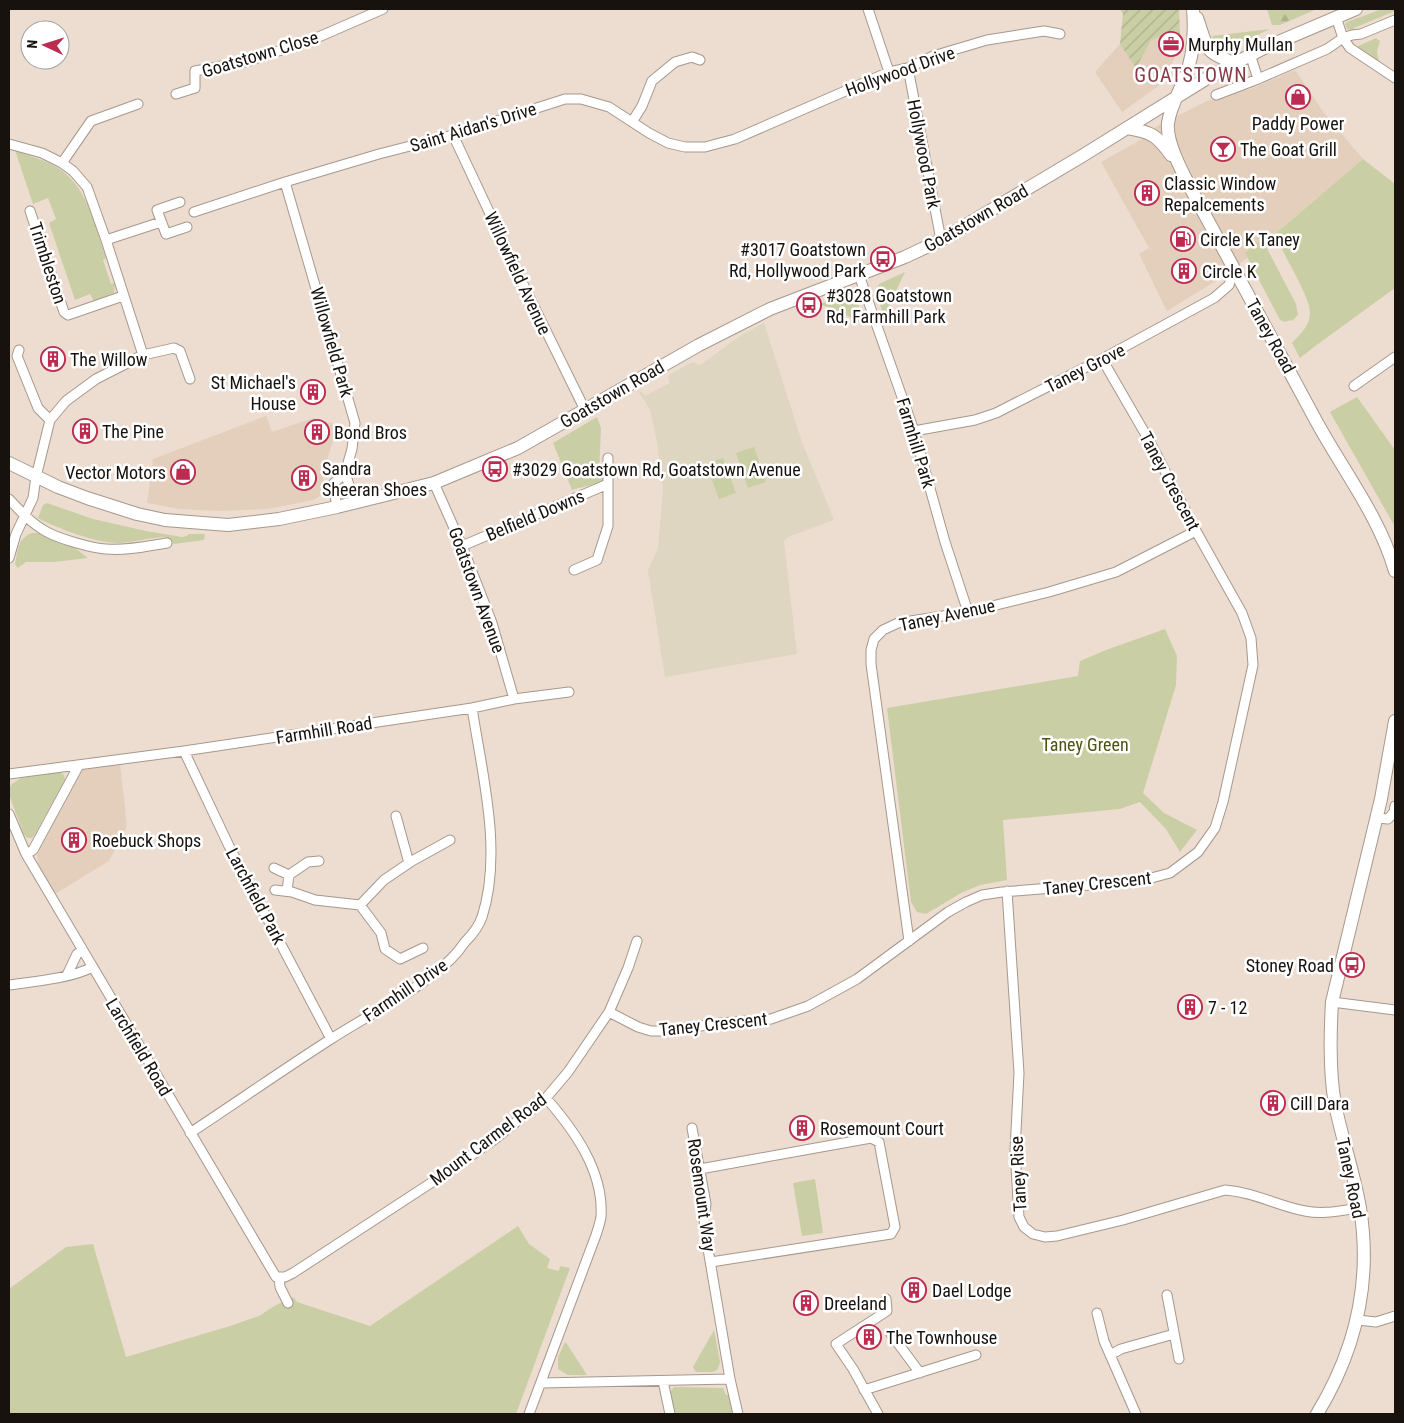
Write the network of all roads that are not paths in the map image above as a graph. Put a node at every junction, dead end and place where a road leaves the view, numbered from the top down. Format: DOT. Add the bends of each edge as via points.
graph roads {
  1 [pos="384,9"];
  2 [pos="868,9"];
  3 [pos="1193,9"];
  4 [pos="1356,9"];
  5 [pos="1336,17"];
  6 [pos="1395,20"];
  7 [pos="1060,34"];
  8 [pos="1343,38"];
  9 [pos="1250,54"];
  10 [pos="700,60"];
  11 [pos="1234,63"];
  12 [pos="908,68"];
  13 [pos="888,72"];
  14 [pos="1395,78"];
  15 [pos="1258,80"];
  16 [pos="176,94"];
  17 [pos="1216,95"];
  18 [pos="1177,96"];
  19 [pos="138,104"];
  20 [pos="632,122"];
  21 [pos="1127,128"];
  22 [pos="746,133"];
  23 [pos="453,135"];
  24 [pos="9,144"];
  25 [pos="62,163"];
  26 [pos="1181,170"];
  27 [pos="285,182"];
  28 [pos="180,202"];
  29 [pos="30,211"];
  30 [pos="194,212"];
  31 [pos="162,222"];
  32 [pos="187,227"];
  33 [pos="106,240"];
  34 [pos="941,240"];
  35 [pos="1234,268"];
  36 [pos="860,275"];
  37 [pos="123,296"];
  38 [pos="18,350"];
  39 [pos="143,355"];
  40 [pos="1395,357"];
  41 [pos="1102,360"];
  42 [pos="190,379"];
  43 [pos="1354,386"];
  44 [pos="585,410"];
  45 [pos="50,420"];
  46 [pos="914,431"];
  47 [pos="608,458"];
  48 [pos="9,463"];
  49 [pos="345,473"];
  50 [pos="36,477"];
  51 [pos="434,483"];
  52 [pos="608,484"];
  53 [pos="9,500"];
  54 [pos="355,503"];
  55 [pos="337,507"];
  56 [pos="24,516"];
  57 [pos="1196,531"];
  58 [pos="168,543"];
  59 [pos="462,546"];
  60 [pos="1392,549"];
  61 [pos="9,558"];
  62 [pos="574,570"];
  63 [pos="1395,571"];
  64 [pos="968,612"];
  65 [pos="569,692"];
  66 [pos="514,699"];
  67 [pos="472,708"];
  68 [pos="1395,721"];
  69 [pos="184,751"];
  70 [pos="79,765"];
  71 [pos="9,774"];
  72 [pos="1395,806"];
  73 [pos="9,814"];
  74 [pos="396,816"];
  75 [pos="1377,818"];
  76 [pos="450,840"];
  77 [pos="26,854"];
  78 [pos="319,861"];
  79 [pos="410,863"];
  80 [pos="274,868"];
  81 [pos="289,875"];
  82 [pos="275,890"];
  83 [pos="287,892"];
  84 [pos="1007,892"];
  85 [pos="360,905"];
  86 [pos="637,941"];
  87 [pos="909,941"];
  88 [pos="423,948"];
  89 [pos="82,951"];
  90 [pos="92,967"];
  91 [pos="67,975"];
  92 [pos="9,986"];
  93 [pos="1332,1002"];
  94 [pos="1395,1010"];
  95 [pos="609,1012"];
  96 [pos="332,1038"];
  97 [pos="546,1098"];
  98 [pos="692,1128"];
  99 [pos="190,1133"];
  100 [pos="700,1169"];
  101 [pos="1360,1208"];
  102 [pos="711,1262"];
  103 [pos="277,1277"];
  104 [pos="1167,1296"];
  105 [pos="886,1299"];
  106 [pos="288,1303"];
  107 [pos="1097,1313"];
  108 [pos="1395,1316"];
  109 [pos="1358,1320"];
  110 [pos="891,1334"];
  111 [pos="1174,1334"];
  112 [pos="1110,1354"];
  113 [pos="976,1355"];
  114 [pos="1179,1359"];
  115 [pos="920,1372"];
  116 [pos="730,1379"];
  117 [pos="663,1381"];
  118 [pos="541,1383"];
  119 [pos="864,1390"];
  120 [pos="529,1414"];
  121 [pos="670,1414"];
  122 [pos="738,1414"];
  123 [pos="878,1414"];
  124 [pos="1136,1414"];
  125 [pos="1317,1414"];
  1 -- 16 [label="street, Goatstown Close" via="249,61 195,71 195,88"];
  2 -- 13 [label="street"];
  3 -- 11 [label="main road" via="1209,51"];
  3 -- 18 [label="main road, Taney Road" via="1191,57"];
  4 -- 5 [label="main road, Goatstown Road"];
  5 -- 8 [label="street"];
  5 -- 9 [label="main road, Goatstown Road"];
  6 -- 8 [label="street"];
  7 -- 12 [label="street, Hollywood Drive" via="1044,32 987,40 933,56"];
  8 -- 14 [label="street" via="1350,48"];
  8 -- 15 [label="street" via="1327,49"];
  9 -- 11 [label="main road, Goatstown Road"];
  9 -- 15 [label="street"];
  10 -- 20 [label="street" via="692,57 675,62 652,81"];
  11 -- 18 [label="main road, Goatstown Road"];
  12 -- 13 [label="street, Hollywood Drive"];
  12 -- 34 [label="street, Hollywood Park"];
  13 -- 22 [label="street, Hollywood Drive"];
  15 -- 17 [label="street"];
  18 -- 21 [label="main road, Goatstown Road"];
  18 -- 26 [label="main road, Taney Road" via="1168,129"];
  19 -- 25 [label="street" via="91,121"];
  20 -- 22 [label="street, Saint Aidan's Drive" via="655,136 686,147 718,144"];
  20 -- 23 [label="street, Saint Aidan's Drive" via="609,107 581,99 565,99"];
  21 -- 26 [label="main road" via="1155,136"];
  21 -- 34 [label="main road, Goatstown Road"];
  23 -- 27 [label="street, Saint Aidan's Drive"];
  23 -- 44 [label="street, Willowfield Avenue"];
  24 -- 25 [label="street" via="42,153"];
  25 -- 33 [label="street" via="86,187"];
  26 -- 35 [label="main road, Taney Road"];
  27 -- 30 [label="street, Saint Aidan's Drive"];
  27 -- 49 [label="street, Willowfield Park" via="355,423"];
  28 -- 31 [label="street" via="157,210"];
  29 -- 37 [label="street, Trimbleston" via="64,312 68,315"];
  31 -- 32 [label="street" via="166,234"];
  31 -- 33 [label="street"];
  33 -- 37 [label="street"];
  34 -- 36 [label="main road, Goatstown Road"];
  35 -- 41 [label="street, Taney Grove" via="1229,285 1214,298"];
  35 -- 60 [label="main road, Taney Road" via="1315,418"];
  36 -- 44 [label="main road, Goatstown Road" via="770,309"];
  36 -- 46 [label="street, Farmhill Park"];
  37 -- 39 [label="street"];
  38 -- 45 [label="street" via="17,356 38,408"];
  39 -- 42 [label="street" via="174,348 180,350"];
  39 -- 45 [label="street" via="96,379 66,401"];
  40 -- 43 [label="street"];
  41 -- 46 [label="street, Taney Grove" via="996,413"];
  41 -- 57 [label="street, Taney Crescent" via="1150,442"];
  44 -- 51 [label="main road, Goatstown Road" via="518,448"];
  45 -- 50 [label="street"];
  46 -- 64 [label="street, Farmhill Park"];
  47 -- 52 [label="street, Belfield Downs"];
  48 -- 50 [label="main road, Goatstown Road"];
  49 -- 54 [label="street"];
  49 -- 55 [label="street, Willowfield Park" via="333,484"];
  50 -- 55 [label="main road, Goatstown Road" via="111,506 165,520 193,523 240,524"];
  50 -- 56 [label="street" via="33,498"];
  51 -- 54 [label="main road, Goatstown Road"];
  51 -- 59 [label="street, Goatstown Avenue"];
  52 -- 59 [label="street, Belfield Downs"];
  52 -- 62 [label="street, Belfield Downs" via="608,526 597,560"];
  53 -- 56 [label="street"];
  54 -- 55 [label="main road, Goatstown Road"];
  56 -- 58 [label="street" via="47,532 106,549"];
  56 -- 61 [label="street"];
  57 -- 64 [label="street, Taney Avenue" via="1116,572"];
  57 -- 84 [label="street, Taney Crescent" via="1242,613 1250,638 1253,666 1215,828 1198,852 1170,872 1140,881"];
  59 -- 66 [label="street, Goatstown Avenue" via="492,623"];
  60 -- 63 [label="main road, Taney Road"];
  64 -- 87 [label="street, Taney Avenue" via="898,624 883,630 874,639 870,650"];
  65 -- 66 [label="street, Farmhill Road"];
  66 -- 67 [label="street, Farmhill Road"];
  67 -- 69 [label="street, Farmhill Road"];
  67 -- 96 [label="street, Farmhill Drive" via="492,852 491,876 481,919 451,960 418,985"];
  68 -- 75 [label="main road, Taney Road"];
  69 -- 70 [label="street, Farmhill Road"];
  69 -- 96 [label="street, Larchfield Park" via="228,846"];
  70 -- 71 [label="street, Farmhill Road"];
  70 -- 77 [label="street" via="32,850"];
  72 -- 75 [label="street" via="1388,818"];
  73 -- 77 [label="street, Larchfield Road"];
  74 -- 79 [label="street"];
  75 -- 93 [label="main road, Taney Road"];
  76 -- 79 [label="street"];
  77 -- 89 [label="street, Larchfield Road"];
  78 -- 81 [label="street" via="308,862"];
  79 -- 85 [label="street" via="384,880"];
  80 -- 81 [label="street"];
  81 -- 83 [label="street"];
  82 -- 83 [label="street"];
  83 -- 85 [label="street" via="315,900"];
  84 -- 87 [label="street, Taney Crescent" via="982,895 966,902"];
  84 -- 101 [label="street, Taney Rise" via="1019,1074 1015,1150 1019,1217 1024,1227 1033,1234 1057,1236 1226,1190 1242,1191 1305,1211 1328,1213"];
  85 -- 88 [label="street" via="381,933 385,948 400,959"];
  86 -- 95 [label="street, Mount Carmel Road"];
  87 -- 95 [label="street, Taney Crescent" via="857,979 808,1006 771,1019 651,1031"];
  89 -- 90 [label="street, Larchfield Road"];
  89 -- 91 [label="street" via="77,954"];
  90 -- 91 [label="street"];
  90 -- 99 [label="street, Larchfield Road"];
  91 -- 92 [label="street"];
  93 -- 94 [label="street"];
  93 -- 101 [label="main road, Taney Road" via="1330,1055 1335,1102"];
  95 -- 97 [label="street, Mount Carmel Road"];
  96 -- 99 [label="street, Farmhill Drive"];
  97 -- 103 [label="street, Mount Carmel Road" via="440,1177 293,1273"];
  97 -- 118 [label="street" via="574,1132 595,1176 601,1217"];
  98 -- 100 [label="street, Rosemount Way"];
  99 -- 103 [label="street, Larchfield Road"];
  100 -- 102 [label="street, Rosemount Way"];
  100 -- 102 [label="street" via="871,1138 879,1142 895,1227 891,1234"];
  101 -- 109 [label="main road, Taney Road" via="1364,1279"];
  102 -- 116 [label="street, Rosemount Way"];
  103 -- 106 [label="street, Larchfield Road"];
  104 -- 111 [label="street"];
  105 -- 119 [label="street" via="886,1311 836,1344"];
  107 -- 112 [label="street"];
  108 -- 109 [label="street" via="1376,1322"];
  109 -- 125 [label="main road, Taney Road" via="1341,1371"];
  110 -- 115 [label="street"];
  111 -- 112 [label="street"];
  111 -- 114 [label="street"];
  112 -- 124 [label="street"];
  113 -- 115 [label="street"];
  115 -- 119 [label="street"];
  116 -- 117 [label="street"];
  116 -- 122 [label="street, Rosemount Way"];
  117 -- 118 [label="street"];
  117 -- 121 [label="street"];
  118 -- 120 [label="street"];
  119 -- 123 [label="street"];
}
